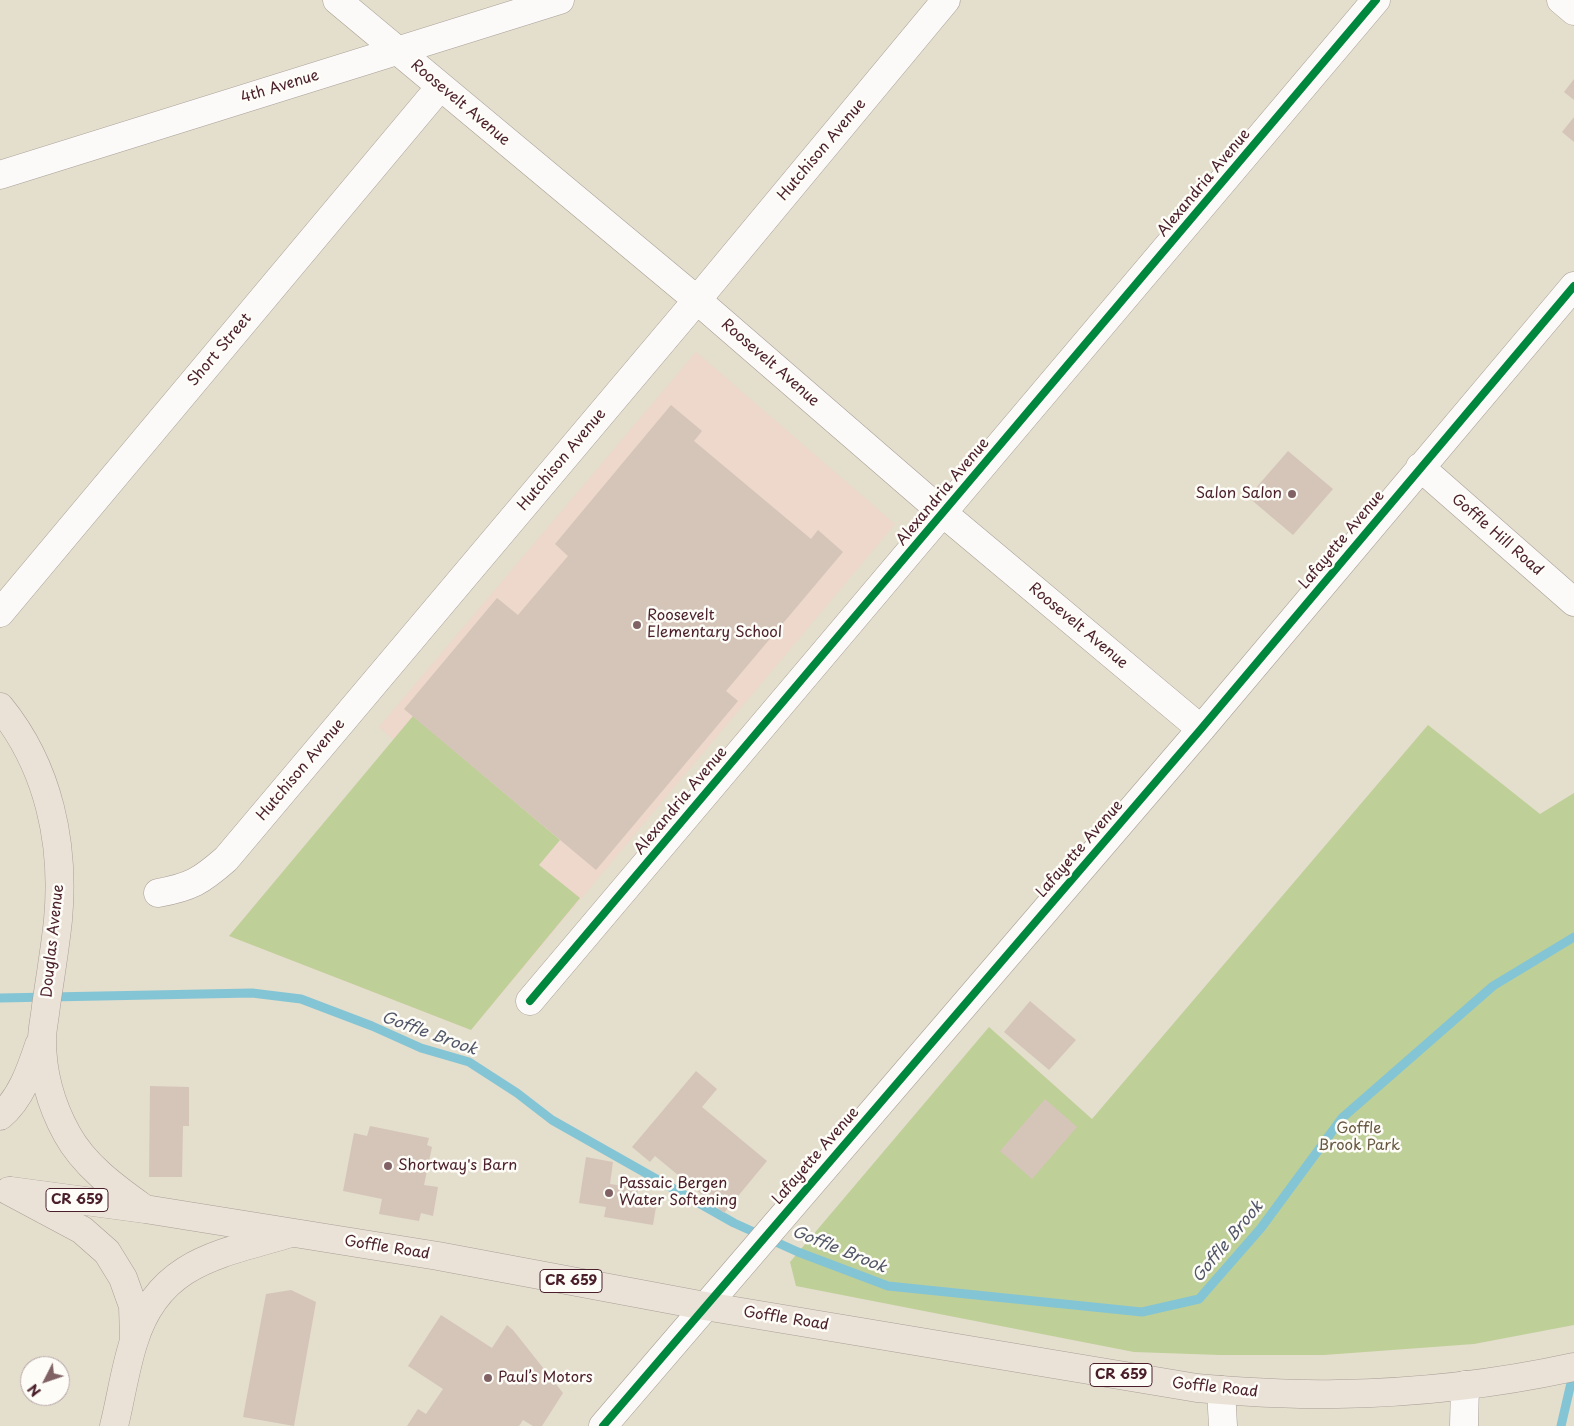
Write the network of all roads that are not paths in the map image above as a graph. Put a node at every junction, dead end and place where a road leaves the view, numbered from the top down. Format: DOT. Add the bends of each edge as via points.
graph roads {
  1 [pos="337,0"];
  2 [pos="560,0"];
  3 [pos="946,0"];
  4 [pos="1376,0"];
  5 [pos="1561,0"];
  6 [pos="1574,11"];
  7 [pos="397,50"];
  8 [pos="440,87"];
  9 [pos="0,175"];
  10 [pos="1574,286"];
  11 [pos="697,300"];
  12 [pos="1420,467"];
  13 [pos="943,513"];
  14 [pos="1574,602"];
  15 [pos="0,613"];
  16 [pos="0,707"];
  17 [pos="1201,729"];
  18 [pos="158,893"];
  19 [pos="530,1001"];
  20 [pos="43,1028"];
  21 [pos="0,1116"];
  22 [pos="5,1190"];
  23 [pos="145,1210"];
  24 [pos="291,1233"];
  25 [pos="705,1306"];
  26 [pos="134,1340"];
  27 [pos="1574,1367"];
  28 [pos="1466,1385"];
  29 [pos="1220,1390"];
  30 [pos="114,1426"];
  31 [pos="603,1426"];
  32 [pos="1223,1426"];
  33 [pos="1464,1426"];
  1 -- 7 [label="street, Roosevelt Avenue"];
  2 -- 7 [label="street, 4th Avenue"];
  3 -- 11 [label="street, Hutchison Avenue"];
  4 -- 13 [label="street, Alexandria Avenue"];
  5 -- 6 [label="street"];
  7 -- 8 [label="street, Roosevelt Avenue"];
  7 -- 9 [label="street, 4th Avenue"];
  8 -- 11 [label="street, Roosevelt Avenue"];
  8 -- 15 [label="street, Short Street"];
  10 -- 12 [label="street, Lafayette Avenue"];
  11 -- 13 [label="street, Roosevelt Avenue"];
  11 -- 18 [label="street, Hutchison Avenue" via="226,859 198,881"];
  12 -- 14 [label="street, Goffle Hill Road"];
  12 -- 17 [label="street, Lafayette Avenue"];
  13 -- 17 [label="street, Roosevelt Avenue"];
  13 -- 19 [label="street, Alexandria Avenue"];
  16 -- 20 [label="main road, Douglas Avenue" via="34,759 48,797 57,840 60,879 58,920"];
  17 -- 25 [label="street, Lafayette Avenue"];
  20 -- 21 [label="main road" via="17,1097"];
  20 -- 23 [label="main road" via="43,1069 53,1104 67,1135 88,1163"];
  22 -- 23 [label="main road, Goffle Road / CR 659"];
  22 -- 26 [label="main road" via="82,1230 107,1252 123,1278 133,1306"];
  23 -- 24 [label="main road, Goffle Road / CR 659"];
  24 -- 25 [label="main road, Goffle Road / CR 659" via="438,1256"];
  24 -- 26 [label="main road" via="226,1251 196,1263 175,1277 157,1295"];
  25 -- 29 [label="main road, Goffle Road / CR 659"];
  25 -- 31 [label="street, Lafayette Avenue"];
  26 -- 30 [label="main road"];
  27 -- 28 [label="main road, Goffle Road / CR 659"];
  28 -- 29 [label="main road, Goffle Road / CR 659" via="1336,1394"];
  28 -- 33 [label="street"];
  29 -- 32 [label="street"];
}
